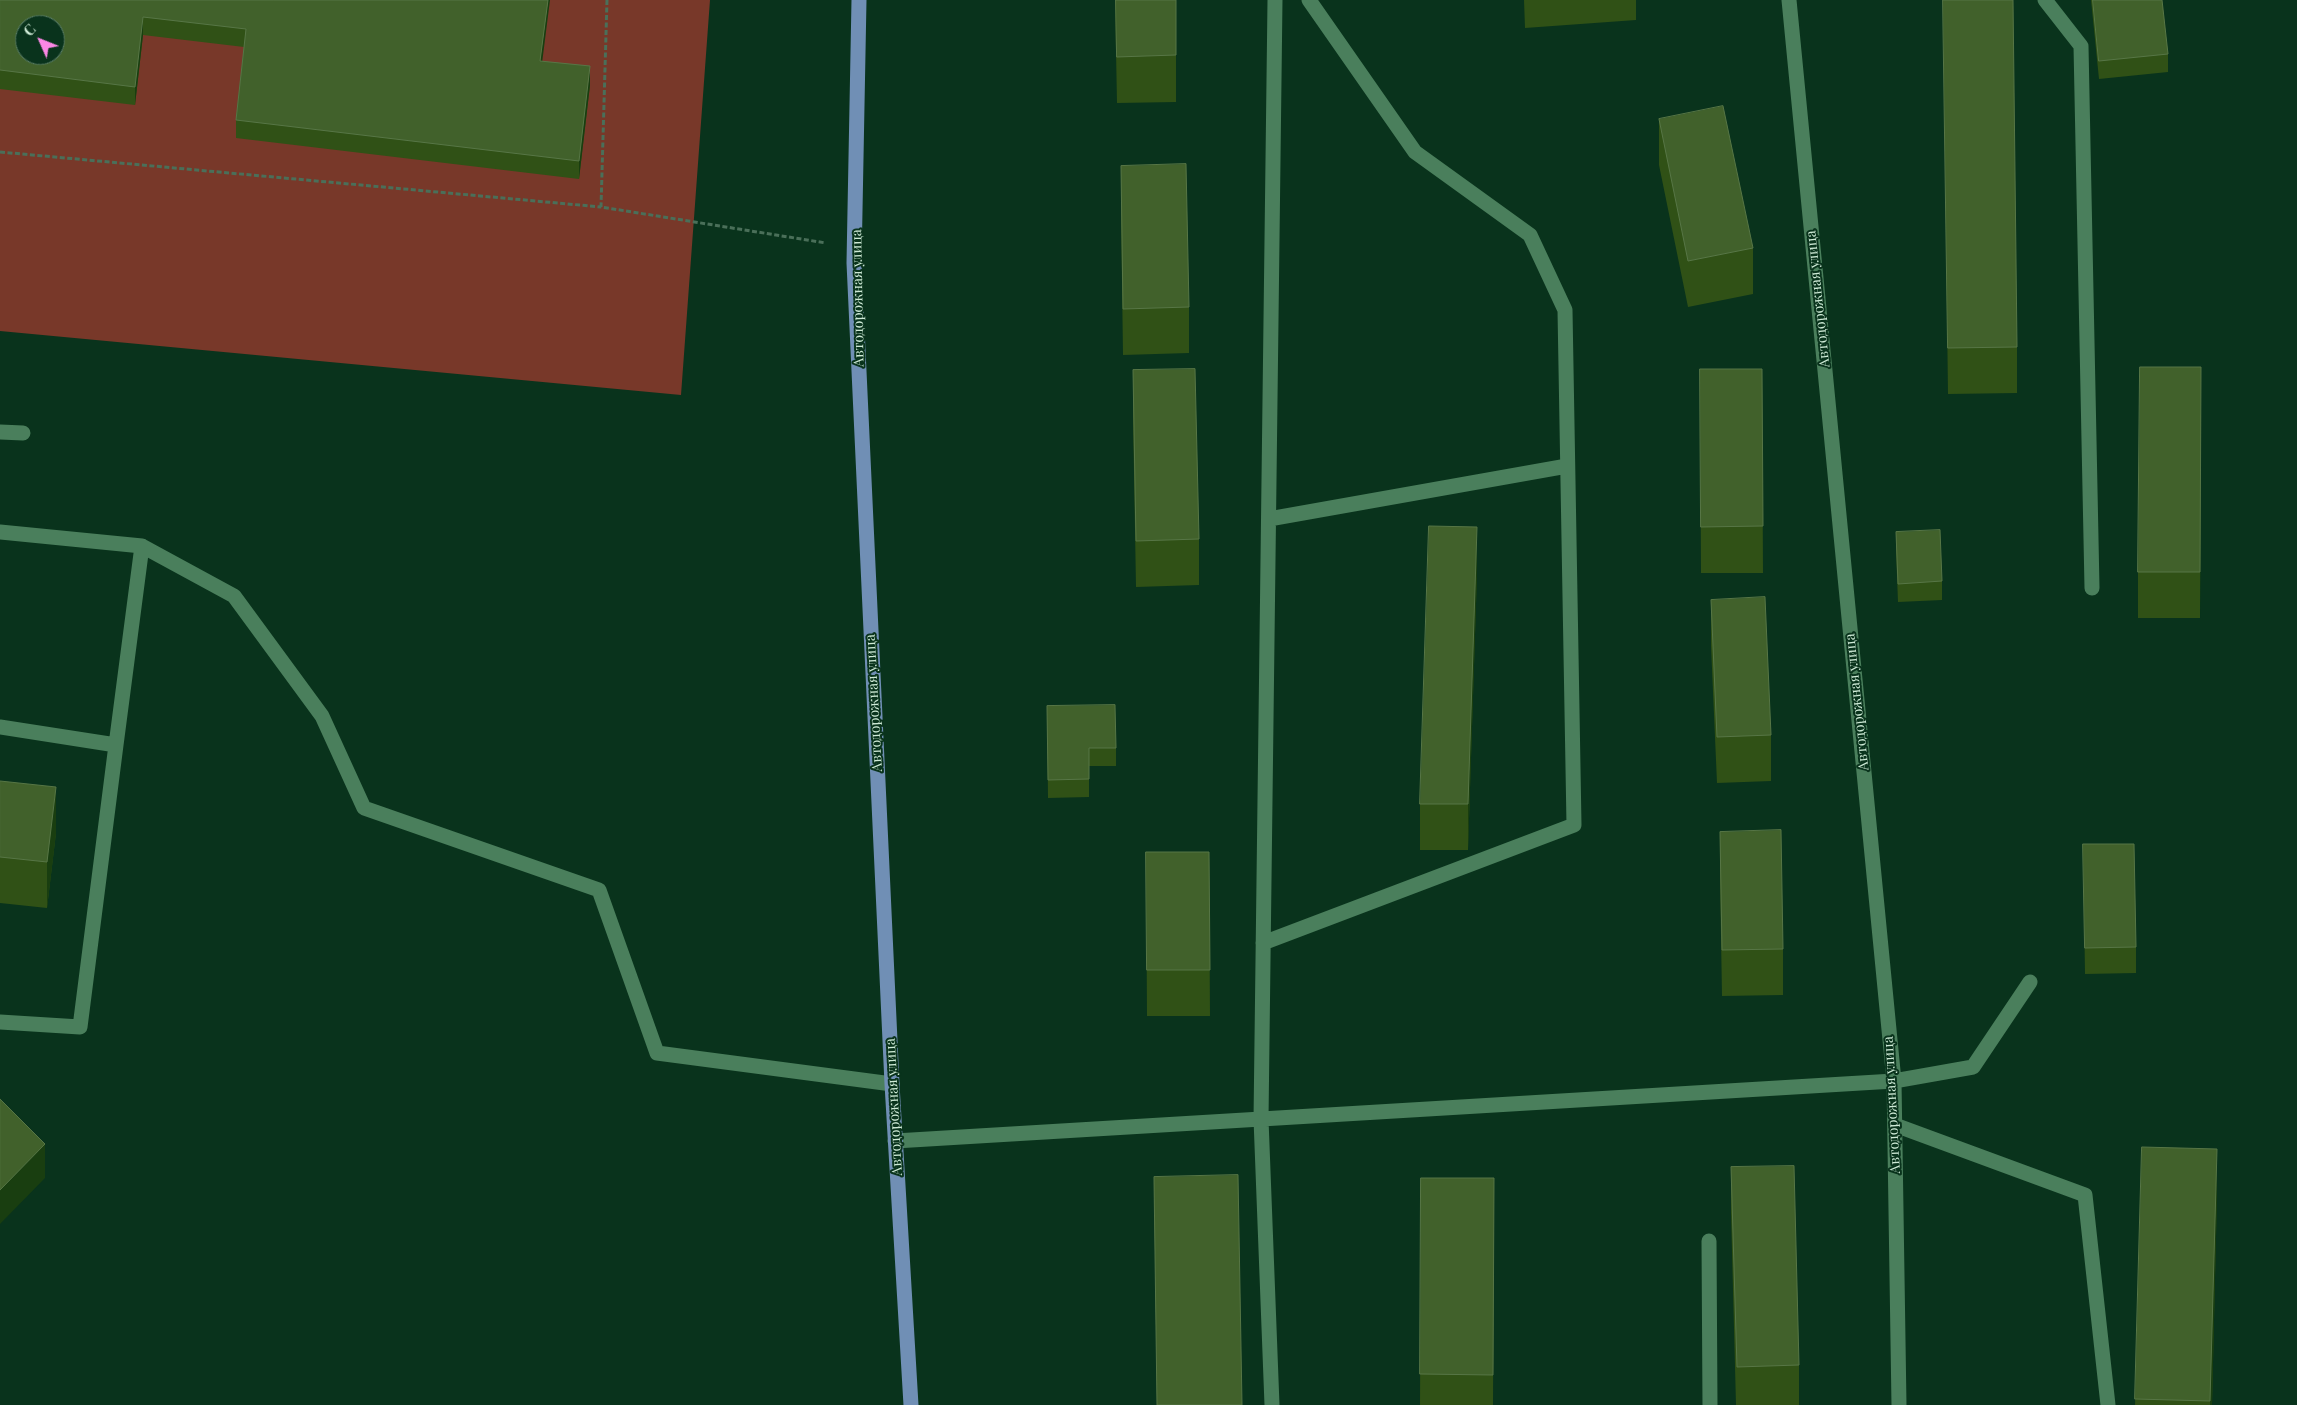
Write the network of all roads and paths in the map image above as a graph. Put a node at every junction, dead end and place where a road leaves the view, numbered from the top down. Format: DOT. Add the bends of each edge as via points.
graph roads {
  1 [pos="607,0"];
  2 [pos="859,0"];
  3 [pos="1275,0"];
  4 [pos="1309,0"];
  5 [pos="1789,0"];
  6 [pos="2045,0"];
  7 [pos="0,152"];
  8 [pos="601,207"];
  9 [pos="855,248"];
  10 [pos="0,432"];
  11 [pos="22,433"];
  12 [pos="1567,466"];
  13 [pos="1268,519"];
  14 [pos="0,532"];
  15 [pos="142,546"];
  16 [pos="2092,588"];
  17 [pos="0,727"];
  18 [pos="116,745"];
  19 [pos="1263,944"];
  20 [pos="2030,982"];
  21 [pos="0,1022"];
  22 [pos="1894,1081"];
  23 [pos="892,1084"];
  24 [pos="1260,1119"];
  25 [pos="1895,1125"];
  26 [pos="895,1141"];
  27 [pos="1709,1241"];
  28 [pos="911,1405"];
  29 [pos="1272,1405"];
  30 [pos="1710,1405"];
  31 [pos="1899,1405"];
  32 [pos="2108,1405"];
  1 -- 8 [label="path"];
  2 -- 9 [label="main road, Автодорожная улица"];
  3 -- 13 [label="lane"];
  4 -- 12 [label="lane" via="1415,152 1530,235 1565,310"];
  5 -- 22 [label="lane, Автодорожная улица"];
  6 -- 16 [label="lane" via="2081,46"];
  7 -- 8 [label="path"];
  8 -- 9 [label="path"];
  9 -- 23 [label="main road, Автодорожная улица"];
  10 -- 11 [label="lane"];
  12 -- 13 [label="lane"];
  12 -- 19 [label="lane" via="1574,825"];
  13 -- 19 [label="lane"];
  14 -- 15 [label="lane"];
  15 -- 18 [label="lane"];
  15 -- 23 [label="lane" via="234,596 322,716 364,808 599,890 657,1053"];
  17 -- 18 [label="lane"];
  18 -- 21 [label="lane" via="80,1027"];
  19 -- 24 [label="lane"];
  20 -- 22 [label="lane" via="1973,1068"];
  22 -- 24 [label="lane"];
  22 -- 25 [label="lane, Автодорожная улица"];
  23 -- 26 [label="main road, Автодорожная улица"];
  24 -- 26 [label="lane"];
  24 -- 29 [label="lane"];
  25 -- 31 [label="lane, Автодорожная улица"];
  25 -- 32 [label="lane" via="2085,1195"];
  26 -- 28 [label="main road, Автодорожная улица"];
  27 -- 30 [label="lane"];
}
